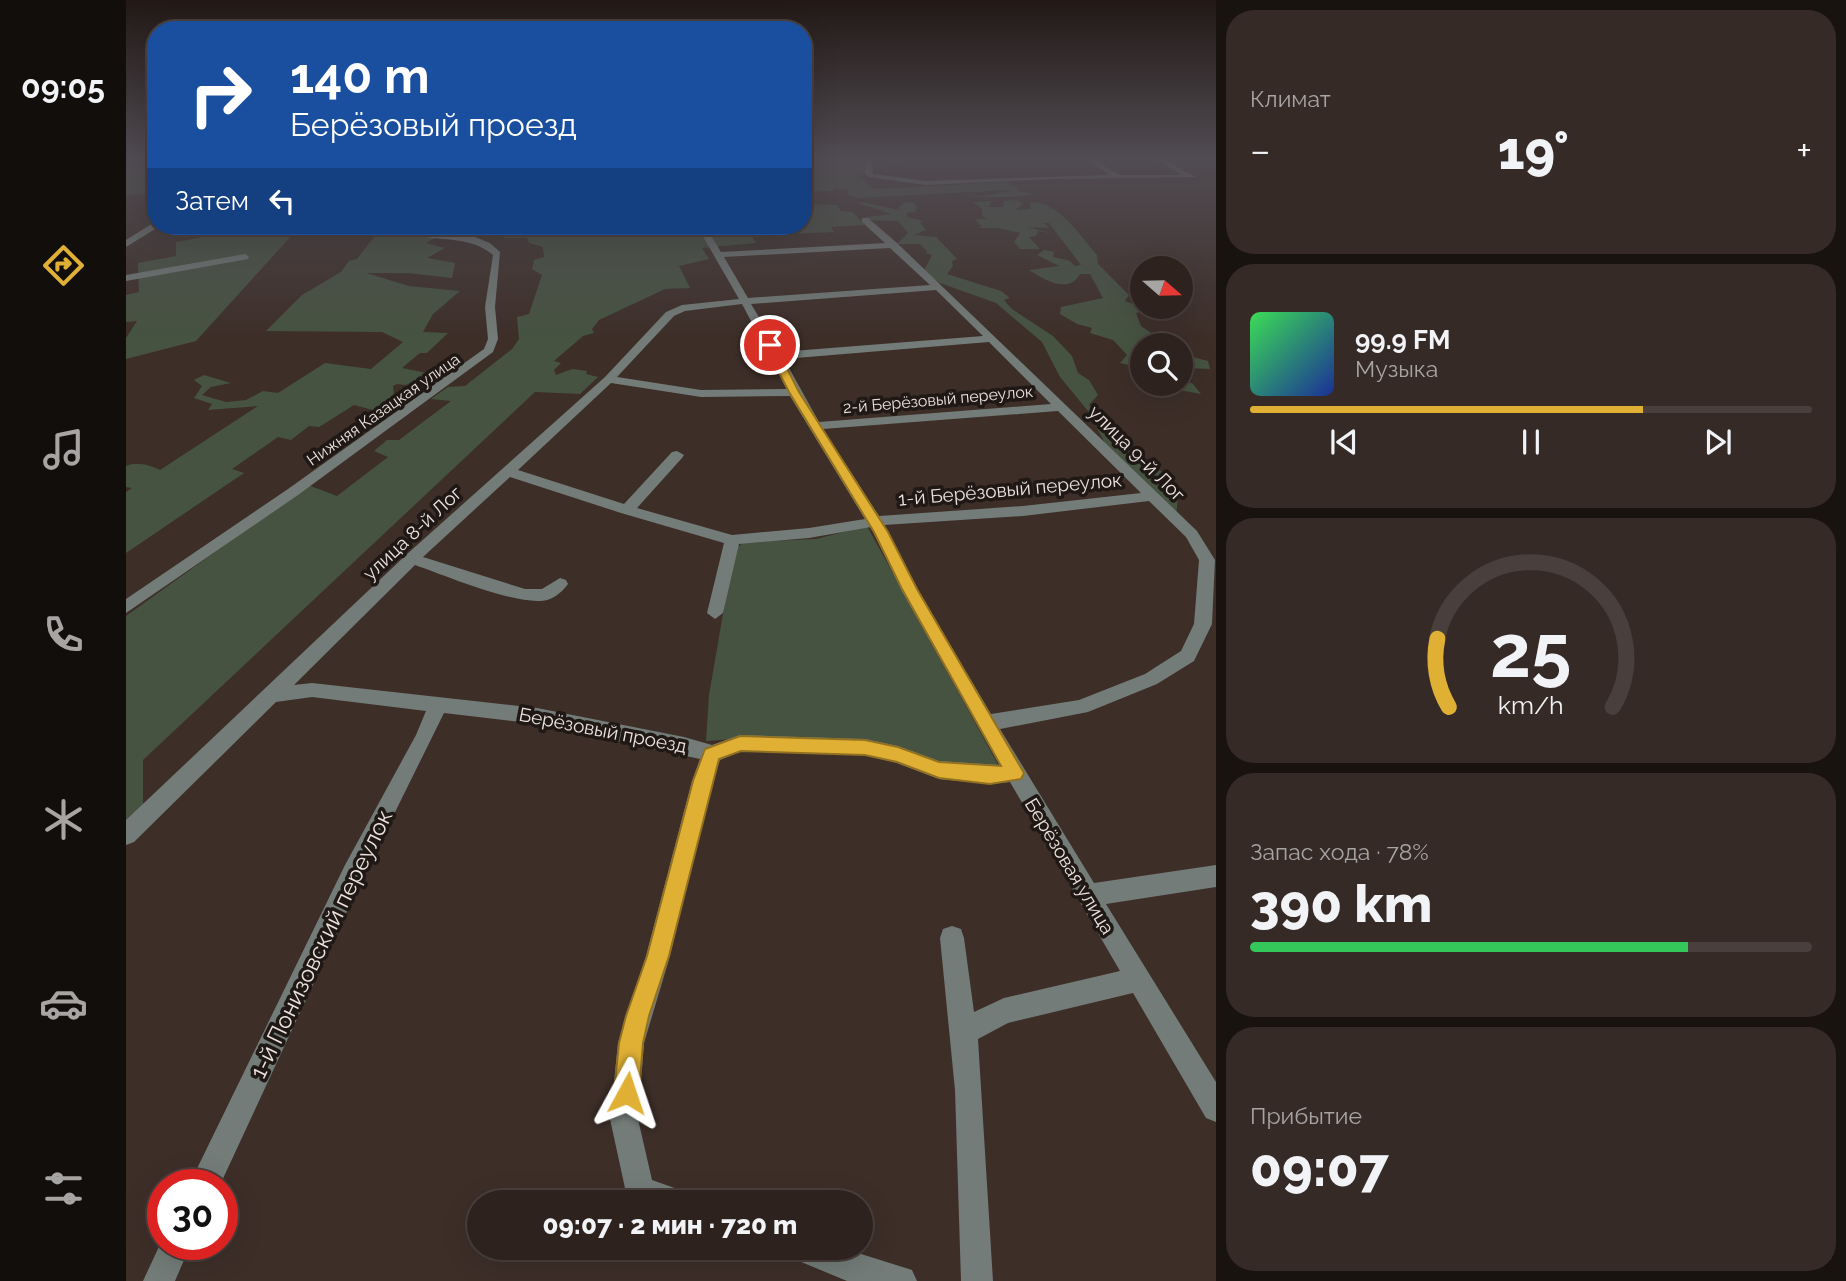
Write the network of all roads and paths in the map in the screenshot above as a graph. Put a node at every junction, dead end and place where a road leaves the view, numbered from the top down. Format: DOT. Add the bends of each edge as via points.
graph roads {
  1 [pos="865,220"];
  2 [pos="147,231"];
  3 [pos="451,235"];
  4 [pos="707,235"];
  5 [pos="126,244"];
  6 [pos="894,246"];
  7 [pos="720,255"];
  8 [pos="246,257"];
  9 [pos="126,278"];
  10 [pos="939,287"];
  11 [pos="745,301"];
  12 [pos="990,339"];
  13 [pos="776,356"];
  14 [pos="609,379"];
  15 [pos="794,392"];
  16 [pos="1063,407"];
  17 [pos="816,426"];
  18 [pos="677,455"];
  19 [pos="507,471"];
  20 [pos="1151,496"];
  21 [pos="626,510"];
  22 [pos="875,522"];
  23 [pos="732,540"];
  24 [pos="412,559"];
  25 [pos="560,584"];
  26 [pos="126,607"];
  27 [pos="715,613"];
  28 [pos="270,695"];
  29 [pos="439,703"];
  30 [pos="986,723"];
  31 [pos="712,754"];
  32 [pos="1014,773"];
  33 [pos="126,835"];
  34 [pos="1216,876"];
  35 [pos="1088,895"];
  36 [pos="952,938"];
  37 [pos="1138,981"];
  38 [pos="964,1032"];
  39 [pos="1216,1108"];
  40 [pos="212,1169"];
  41 [pos="639,1190"];
  42 [pos="169,1260"];
  43 [pos="834,1260"];
  44 [pos="159,1281"];
  45 [pos="901,1281"];
  46 [pos="977,1281"];
  1 -- 6 [label="street, улица 9-й Лог"];
  2 -- 5 [label="street"];
  3 -- 26 [label="street, Нижняя Казацкая улица" via="464,236 497,254 489,350"];
  4 -- 7 [label="street, Берёзовая улица"];
  6 -- 7 [label="street"];
  6 -- 10 [label="street, улица 9-й Лог"];
  7 -- 11 [label="street, Берёзовая улица"];
  8 -- 9 [label="street"];
  10 -- 11 [label="street, улица 8-й Лог"];
  10 -- 12 [label="street, улица 9-й Лог"];
  11 -- 13 [label="street, Берёзовая улица"];
  11 -- 14 [label="street, улица 8-й Лог" via="690,306 670,314"];
  12 -- 13 [label="street"];
  12 -- 16 [label="street, улица 9-й Лог"];
  13 -- 15 [label="street, Берёзовая улица"];
  14 -- 15 [label="street" via="709,397"];
  14 -- 19 [label="street, улица 8-й Лог"];
  15 -- 17 [label="street, Берёзовая улица"];
  16 -- 17 [label="street, 2-й Берёзовый переулок"];
  16 -- 20 [label="street, улица 9-й Лог"];
  17 -- 22 [label="street, Берёзовая улица"];
  18 -- 21 [label="street"];
  19 -- 21 [label="street, 1-й Берёзовый переулок"];
  19 -- 24 [label="street, улица 8-й Лог"];
  20 -- 22 [label="street, 1-й Берёзовый переулок"];
  20 -- 30 [label="street, улица 9-й Лог" via="1192,534 1207,560 1203,625 1188,656 1151,679 1081,707"];
  21 -- 23 [label="street, 1-й Берёзовый переулок"];
  22 -- 23 [label="street, 1-й Берёзовый переулок"];
  22 -- 30 [label="street, Берёзовая улица"];
  23 -- 27 [label="street"];
  24 -- 25 [label="street" via="525,595 545,595"];
  24 -- 28 [label="street, улица 8-й Лог"];
  28 -- 29 [label="street, Берёзовый проезд" via="313,690"];
  28 -- 33 [label="street, улица 8-й Лог"];
  29 -- 31 [label="street, Берёзовый проезд" via="569,722 684,744"];
  29 -- 40 [label="street, 1-й Понизовский переулок"];
  30 -- 32 [label="street, Берёзовая улица"];
  31 -- 32 [label="street, Берёзовый проезд" via="740,743 865,747 939,770"];
  31 -- 41 [label="street" via="631,1043 624,1119"];
  32 -- 35 [label="street, Берёзовая улица"];
  34 -- 35 [label="street"];
  35 -- 37 [label="street, Берёзовая улица"];
  36 -- 38 [label="street"];
  37 -- 38 [label="street" via="1004,1011"];
  37 -- 39 [label="street, Берёзовая улица"];
  38 -- 46 [label="street"];
  42 -- 44 [label="street"];
  43 -- 45 [label="street"];
}
